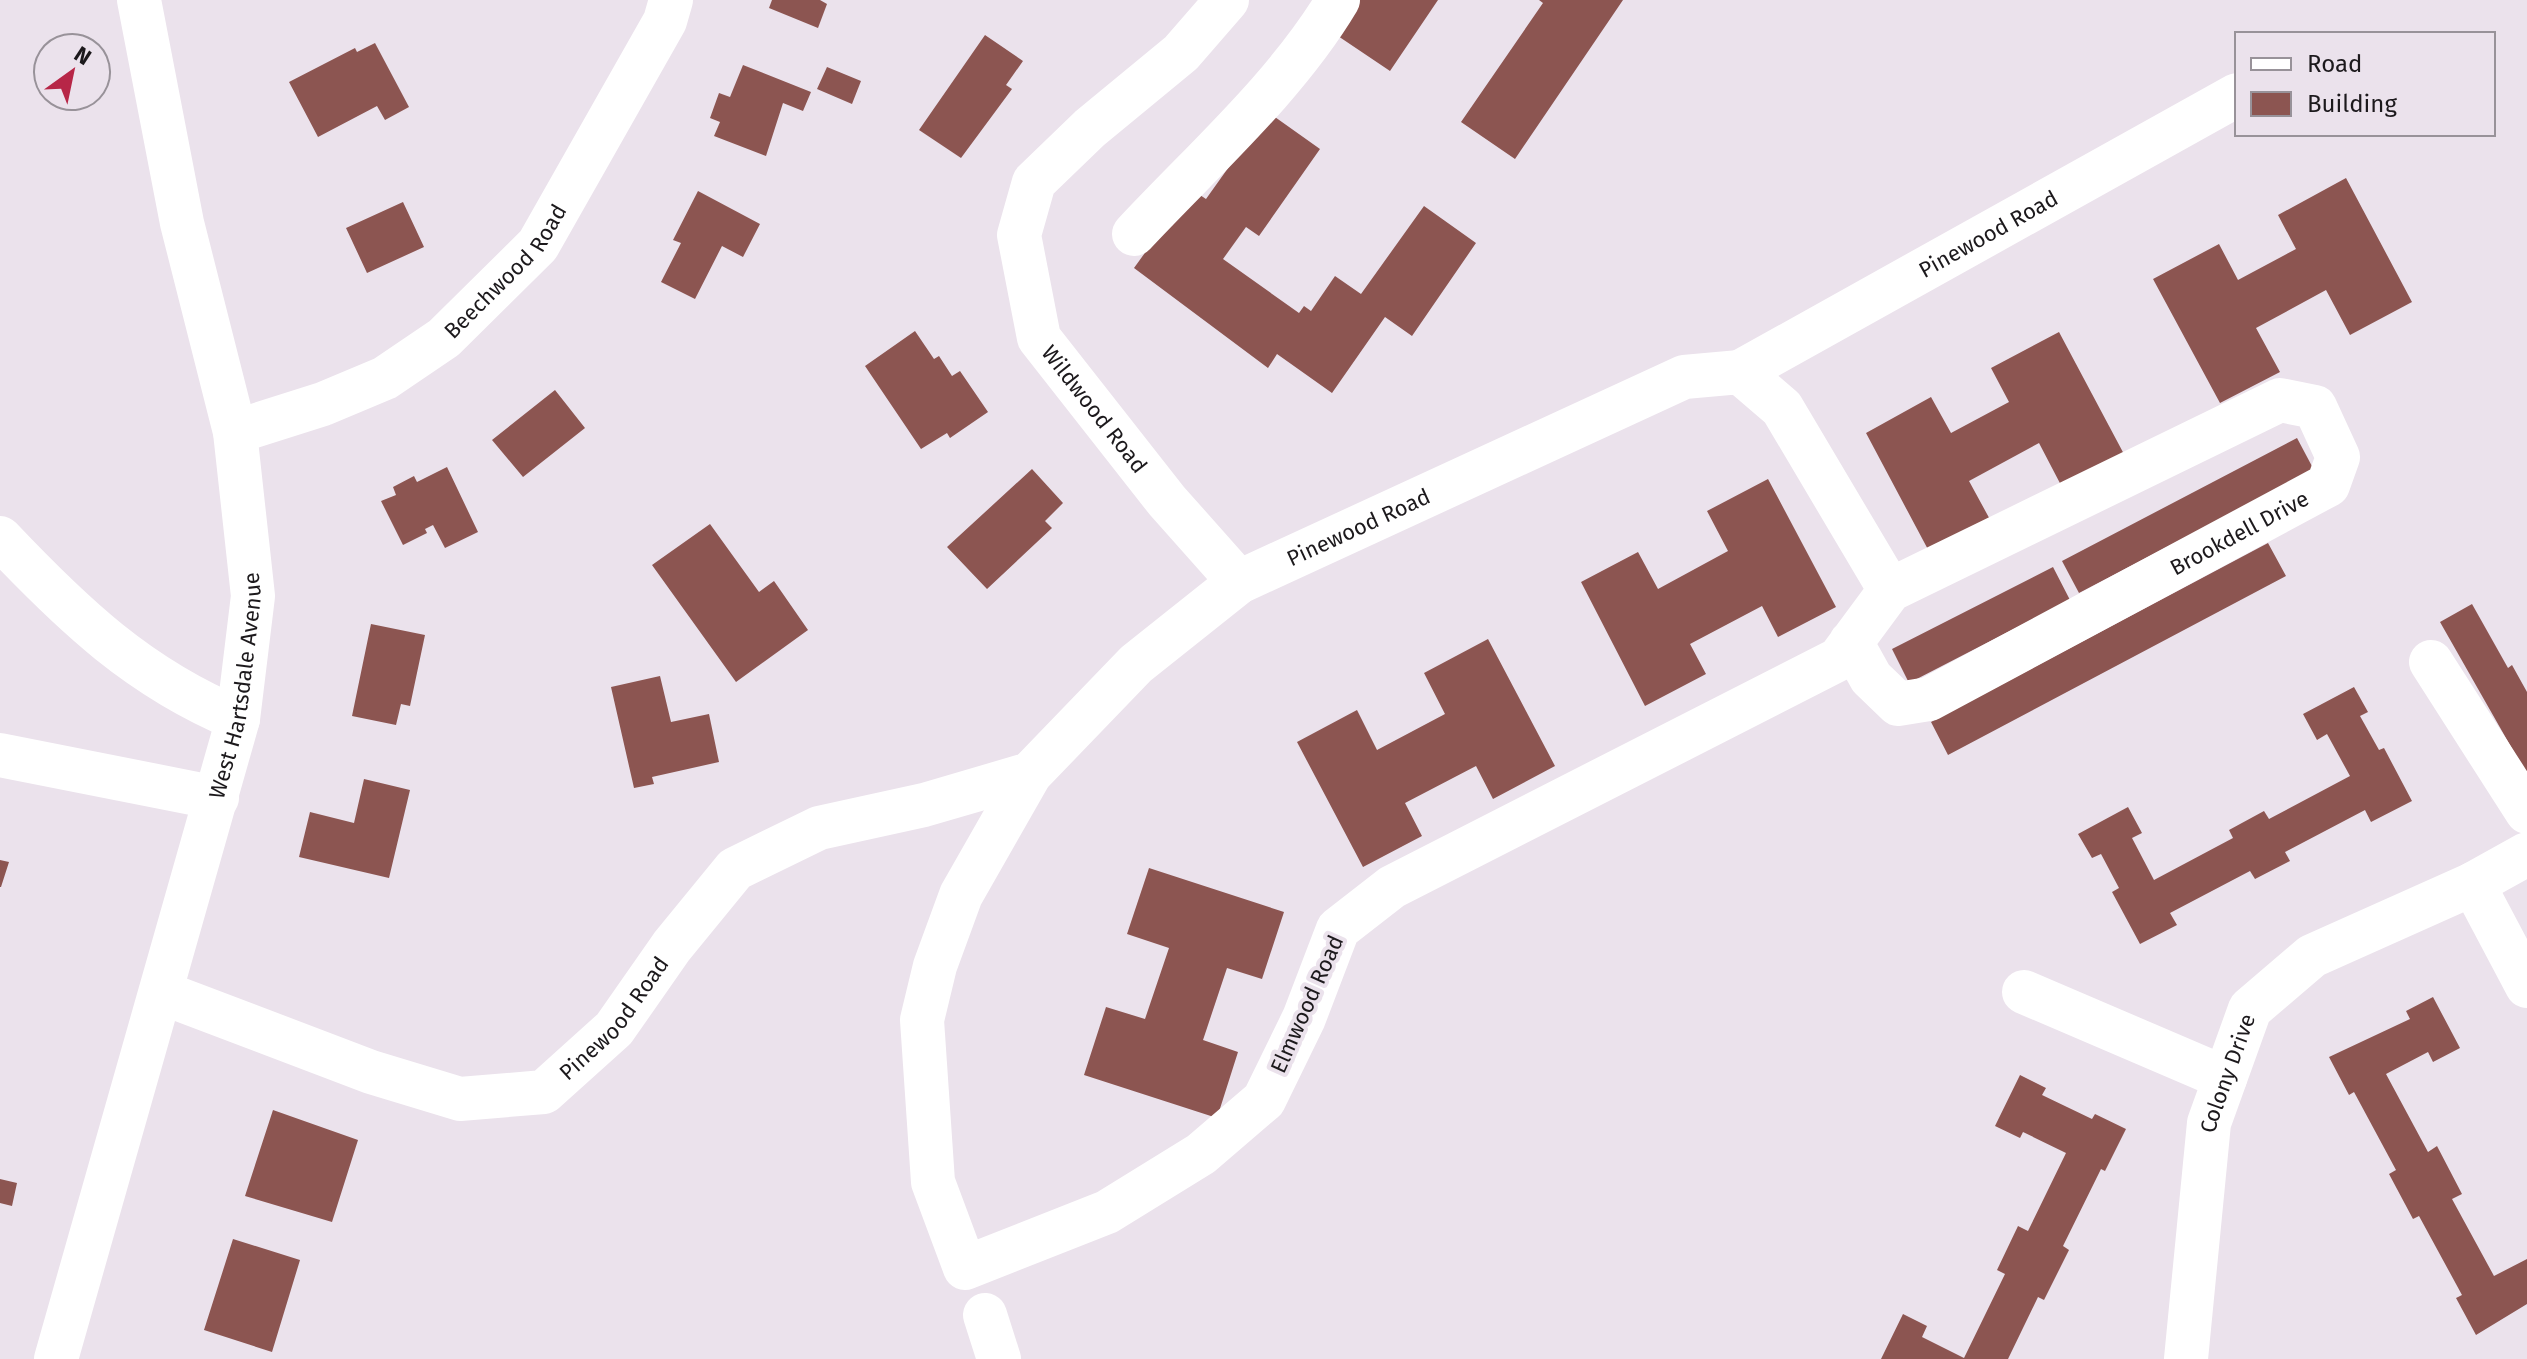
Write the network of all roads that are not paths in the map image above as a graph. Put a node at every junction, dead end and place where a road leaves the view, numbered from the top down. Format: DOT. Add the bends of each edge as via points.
graph roads {
  1 [pos="139,0"];
  2 [pos="671,0"];
  3 [pos="1227,0"];
  4 [pos="1338,0"];
  5 [pos="2235,96"];
  6 [pos="1134,234"];
  7 [pos="1740,372"];
  8 [pos="235,432"];
  9 [pos="0,538"];
  10 [pos="1239,582"];
  11 [pos="1890,590"];
  12 [pos="1851,642"];
  13 [pos="2431,662"];
  14 [pos="238,719"];
  15 [pos="0,755"];
  16 [pos="1030,774"];
  17 [pos="217,798"];
  18 [pos="2527,812"];
  19 [pos="2527,854"];
  20 [pos="2473,884"];
  21 [pos="2527,986"];
  22 [pos="2024,992"];
  23 [pos="163,993"];
  24 [pos="2225,1078"];
  25 [pos="933,1182"];
  26 [pos="985,1315"];
  27 [pos="56,1359"];
  28 [pos="999,1359"];
  29 [pos="2186,1359"];
  1 -- 8 [label="street, West Hartsdale Avenue" via="182,223"];
  2 -- 8 [label="street, Beechwood Road" via="665,21 538,245 507,276 444,338 385,378"];
  3 -- 10 [label="street, Wildwood Road" via="1181,53 1034,182 1019,235 1039,338 1167,501"];
  4 -- 6 [label="street" via="1322,28 1257,103"];
  5 -- 7 [label="street, Pinewood Road"];
  7 -- 10 [label="street, Pinewood Road" via="1684,377"];
  7 -- 11 [label="street" via="1782,408"];
  8 -- 14 [label="street, West Hartsdale Avenue" via="253,596"];
  9 -- 14 [label="street" via="41,583 138,667 189,699"];
  10 -- 16 [label="street, Pinewood Road" via="1136,664"];
  11 -- 12 [label="street, Elmwood Road"];
  11 -- 12 [label="street, Brookdell Drive" via="2280,400 2315,407 2338,457 2328,485 1929,699 1898,704 1871,678"];
  12 -- 25 [label="street, Elmwood Road" via="1839,659 1392,887 1338,929 1304,1018 1264,1100 1201,1154 1107,1212 965,1268"];
  13 -- 18 [label="street"];
  14 -- 17 [label="street, West Hartsdale Avenue"];
  15 -- 17 [label="street"];
  16 -- 23 [label="street, Pinewood Road" via="819,828 735,869 614,1029 544,1092 460,1099 371,1072"];
  16 -- 25 [label="street, Pinewood Road" via="961,895 922,1020"];
  17 -- 23 [label="street, West Hartsdale Avenue"];
  19 -- 20 [label="street, Colony Drive"];
  20 -- 21 [label="street"];
  20 -- 24 [label="street, Colony Drive" via="2312,956 2250,1009"];
  22 -- 24 [label="street"];
  23 -- 27 [label="street, West Hartsdale Avenue"];
  24 -- 29 [label="street, Colony Drive" via="2209,1123"];
  26 -- 28 [label="street"];
}
